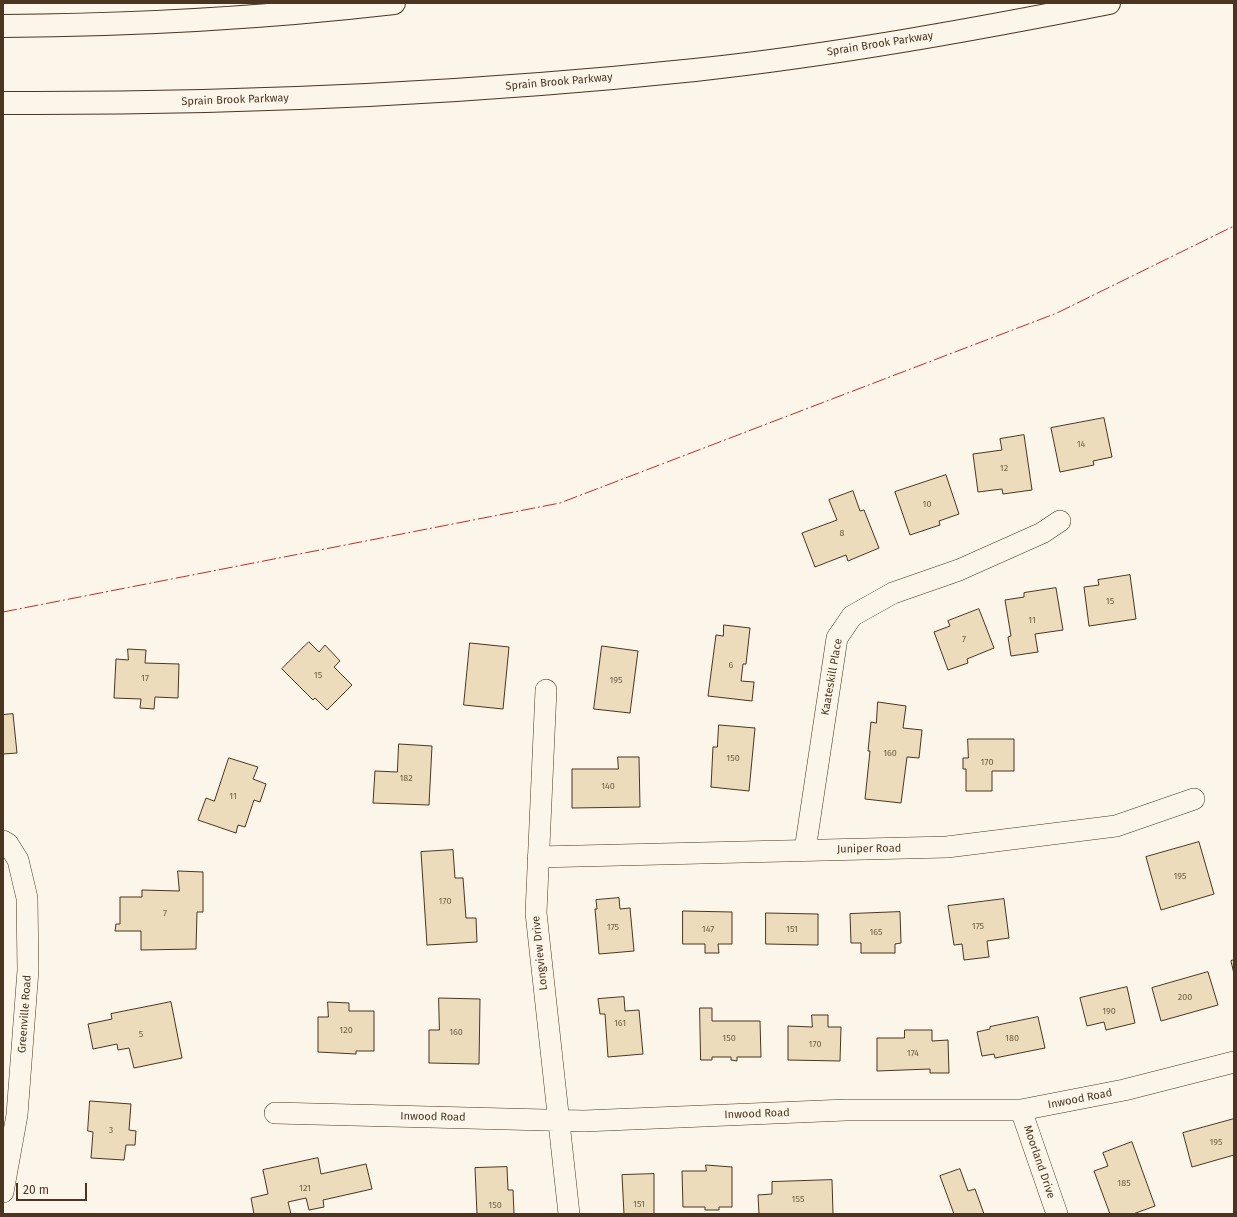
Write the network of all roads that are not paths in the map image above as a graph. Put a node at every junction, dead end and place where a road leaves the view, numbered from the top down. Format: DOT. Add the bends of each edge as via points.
graph roads {
  1 [pos="394,3"];
  2 [pos="1109,3"];
  3 [pos="3,26"];
  4 [pos="3,103"];
  5 [pos="1060,521"];
  6 [pos="546,690"];
  7 [pos="1194,799"];
  8 [pos="3,841"];
  9 [pos="805,850"];
  10 [pos="538,857"];
  11 [pos="1234,1062"];
  12 [pos="1021,1110"];
  13 [pos="275,1113"];
  14 [pos="559,1119"];
  15 [pos="3,1192"];
  16 [pos="569,1214"];
  17 [pos="1057,1214"];
  1 -- 3 [label="highway" via="216,18"];
  2 -- 4 [label="highway, Sprain Brook Parkway" via="956,32 697,70 440,91 266,100"];
  5 -- 9 [label="street, Kaateskill Place" via="1042,533 959,570 893,593 852,616 837,638"];
  6 -- 10 [label="street, Longview Drive"];
  7 -- 9 [label="street, Juniper Road" via="1116,826 947,847"];
  8 -- 15 [label="street, Greenville Road" via="8,844 18,860 27,898 28,970 17,1115"];
  9 -- 10 [label="street, Juniper Road"];
  10 -- 14 [label="street, Longview Drive" via="536,913"];
  11 -- 12 [label="street, Inwood Road" via="1124,1090"];
  12 -- 14 [label="street, Inwood Road" via="846,1110 584,1121"];
  12 -- 17 [label="street, Moorland Drive"];
  13 -- 14 [label="street, Inwood Road"];
  14 -- 16 [label="street, Longview Drive"];
}
